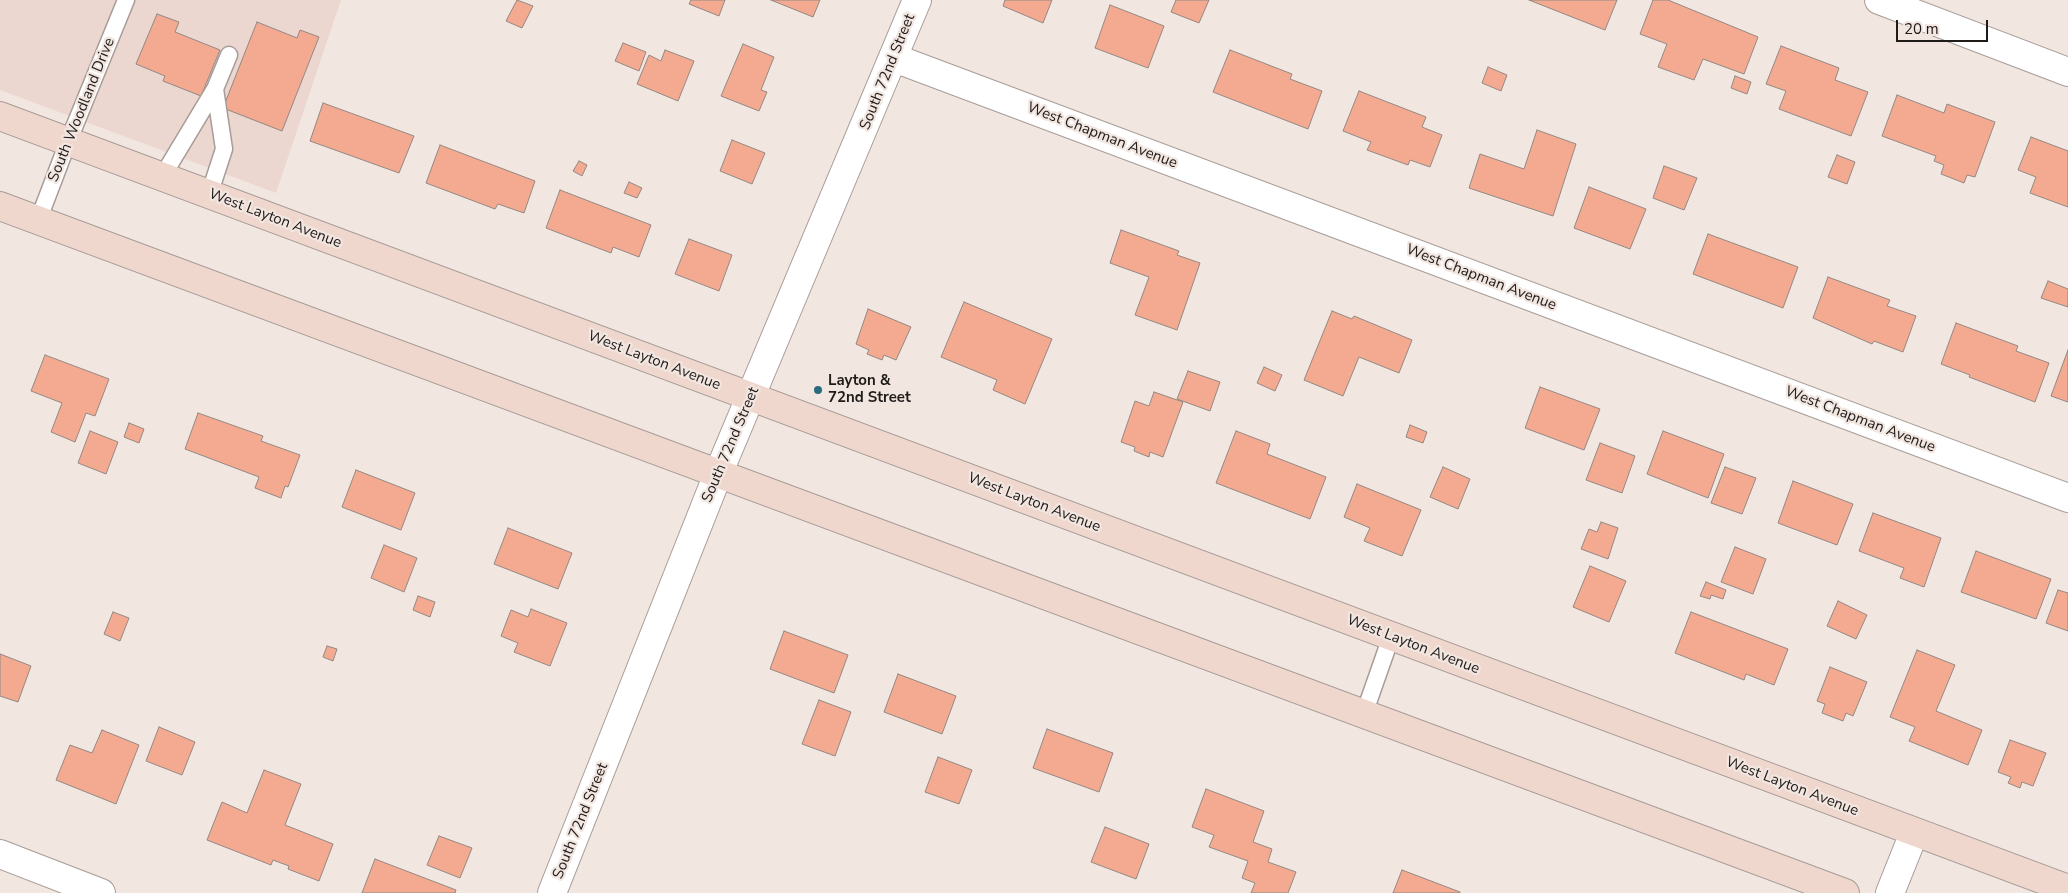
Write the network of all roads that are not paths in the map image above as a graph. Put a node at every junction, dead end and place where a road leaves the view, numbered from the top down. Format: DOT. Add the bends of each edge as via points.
graph roads {
  1 [pos="126,0"];
  2 [pos="917,0"];
  3 [pos="1879,0"];
  4 [pos="229,55"];
  5 [pos="894,58"];
  6 [pos="2068,72"];
  7 [pos="216,89"];
  8 [pos="0,116"];
  9 [pos="68,142"];
  10 [pos="162,177"];
  11 [pos="209,195"];
  12 [pos="0,206"];
  13 [pos="38,221"];
  14 [pos="750,397"];
  15 [pos="718,474"];
  16 [pos="2068,498"];
  17 [pos="1391,637"];
  18 [pos="1364,714"];
  19 [pos="1914,833"];
  20 [pos="0,854"];
  21 [pos="2068,889"];
  22 [pos="101,893"];
  23 [pos="552,893"];
  24 [pos="1845,893"];
  25 [pos="1890,893"];
  1 -- 9 [label="lane, South Woodland Drive"];
  2 -- 5 [label="street, South 72nd Street"];
  3 -- 6 [label="street"];
  4 -- 7 [label="lane"];
  5 -- 14 [label="street, South 72nd Street"];
  5 -- 16 [label="street, West Chapman Avenue"];
  7 -- 10 [label="lane"];
  7 -- 11 [label="lane" via="224,149"];
  8 -- 9 [label="main road, West Layton Avenue"];
  9 -- 10 [label="main road, West Layton Avenue"];
  9 -- 13 [label="lane, South Woodland Drive"];
  10 -- 11 [label="main road, West Layton Avenue"];
  11 -- 14 [label="main road, West Layton Avenue"];
  12 -- 13 [label="main road"];
  13 -- 15 [label="main road"];
  14 -- 15 [label="street, South 72nd Street"];
  14 -- 17 [label="main road, West Layton Avenue"];
  15 -- 18 [label="main road"];
  15 -- 23 [label="street, South 72nd Street"];
  17 -- 18 [label="lane"];
  17 -- 19 [label="main road, West Layton Avenue"];
  18 -- 24 [label="main road"];
  19 -- 21 [label="main road, West Layton Avenue"];
  19 -- 25 [label="street"];
  20 -- 22 [label="street"];
}
